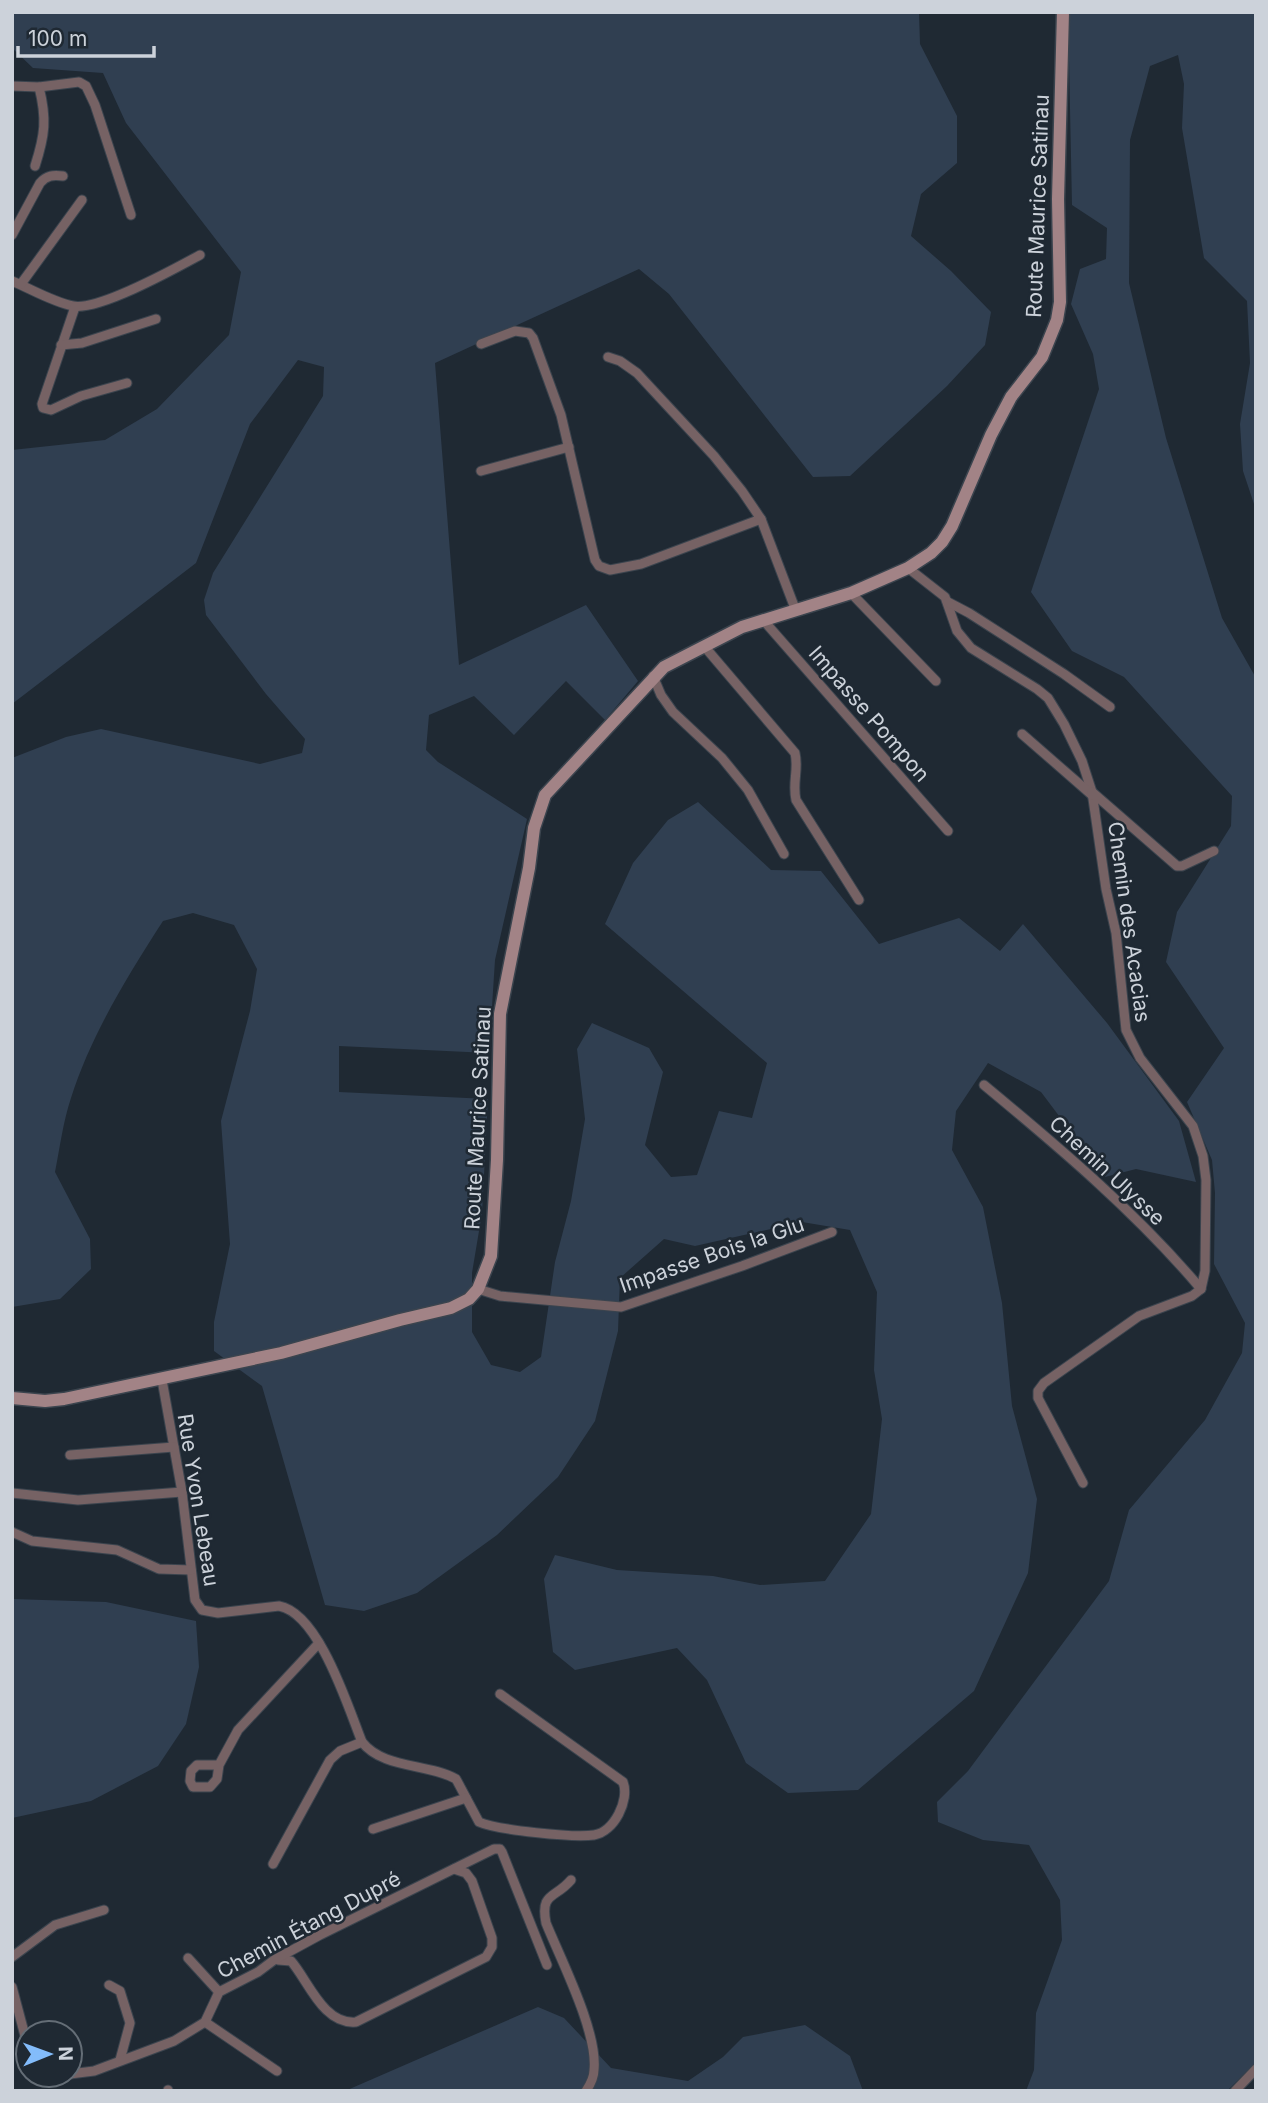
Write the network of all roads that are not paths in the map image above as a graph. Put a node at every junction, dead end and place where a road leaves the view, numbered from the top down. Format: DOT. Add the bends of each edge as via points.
graph roads {
  1 [pos="1063,12"];
  2 [pos="12,86"];
  3 [pos="39,87"];
  4 [pos="36,166"];
  5 [pos="64,176"];
  6 [pos="82,200"];
  7 [pos="131,215"];
  8 [pos="12,235"];
  9 [pos="200,256"];
  10 [pos="16,283"];
  11 [pos="75,307"];
  12 [pos="156,319"];
  13 [pos="481,344"];
  14 [pos="61,345"];
  15 [pos="608,357"];
  16 [pos="127,383"];
  17 [pos="569,447"];
  18 [pos="481,471"];
  19 [pos="761,519"];
  20 [pos="908,568"];
  21 [pos="851,593"];
  22 [pos="948,603"];
  23 [pos="796,611"];
  24 [pos="764,621"];
  25 [pos="705,646"];
  26 [pos="653,676"];
  27 [pos="936,681"];
  28 [pos="1110,708"];
  29 [pos="1023,734"];
  30 [pos="1092,793"];
  31 [pos="948,831"];
  32 [pos="1214,851"];
  33 [pos="784,854"];
  34 [pos="859,900"];
  35 [pos="984,1084"];
  36 [pos="832,1232"];
  37 [pos="478,1289"];
  38 [pos="1201,1289"];
  39 [pos="162,1380"];
  40 [pos="12,1398"];
  41 [pos="174,1447"];
  42 [pos="70,1455"];
  43 [pos="1083,1483"];
  44 [pos="182,1492"];
  45 [pos="12,1493"];
  46 [pos="12,1532"];
  47 [pos="191,1570"];
  48 [pos="319,1643"];
  49 [pos="500,1694"];
  50 [pos="362,1742"];
  51 [pos="219,1765"];
  52 [pos="466,1798"];
  53 [pos="373,1829"];
  54 [pos="273,1864"];
  55 [pos="454,1869"];
  56 [pos="571,1880"];
  57 [pos="104,1910"];
  58 [pos="12,1957"];
  59 [pos="188,1958"];
  60 [pos="274,1960"];
  61 [pos="547,1965"];
  62 [pos="108,1985"];
  63 [pos="12,1986"];
  64 [pos="219,1992"];
  65 [pos="21,2019"];
  66 [pos="205,2022"];
  67 [pos="120,2060"];
  68 [pos="1256,2069"];
  69 [pos="278,2071"];
  70 [pos="84,2072"];
  71 [pos="586,2091"];
  72 [pos="1235,2091"];
  1 -- 20 [label="main road, Route Maurice Satinau" via="1057,320 1042,357 1001,416 952,526 931,553"];
  2 -- 3 [label="street"];
  3 -- 4 [label="street" via="45,138"];
  3 -- 7 [label="street" via="79,82 86,86"];
  5 -- 8 [label="street" via="46,177 40,183"];
  6 -- 10 [label="street"];
  9 -- 11 [label="street" via="148,284"];
  10 -- 11 [label="street"];
  11 -- 14 [label="street"];
  12 -- 14 [label="street" via="82,343"];
  13 -- 17 [label="street" via="516,331 529,333 551,383"];
  14 -- 16 [label="street" via="42,404 46,411"];
  15 -- 19 [label="street" via="637,373 714,456"];
  17 -- 18 [label="street"];
  17 -- 19 [label="street" via="599,566 610,570 641,564"];
  19 -- 23 [label="street"];
  20 -- 21 [label="main road, Route Maurice Satinau"];
  20 -- 22 [label="street, Chemin des Acacias"];
  21 -- 23 [label="main road, Route Maurice Satinau"];
  21 -- 27 [label="street"];
  22 -- 28 [label="street" via="969,612"];
  22 -- 30 [label="street, Chemin des Acacias" via="963,641 1037,689 1054,706 1082,761"];
  23 -- 24 [label="main road, Route Maurice Satinau"];
  24 -- 25 [label="main road, Route Maurice Satinau"];
  24 -- 31 [label="street, Impasse Pompon"];
  25 -- 26 [label="main road, Route Maurice Satinau"];
  25 -- 34 [label="street" via="795,753 796,800"];
  26 -- 33 [label="street" via="673,712 723,758 748,790"];
  26 -- 37 [label="main road, Route Maurice Satinau" via="550,788 534,828 500,1014 491,1256"];
  29 -- 30 [label="street"];
  30 -- 32 [label="street" via="1177,866"];
  30 -- 38 [label="street, Chemin des Acacias" via="1116,933 1126,1030 1140,1058 1193,1126 1203,1156 1205,1270"];
  35 -- 38 [label="street, Chemin Ulysse" via="1111,1196"];
  36 -- 37 [label="street, Impasse Bois la Glu" via="621,1307 500,1296"];
  37 -- 39 [label="main road" via="450,1308"];
  38 -- 43 [label="street" via="1139,1316 1038,1391"];
  39 -- 40 [label="main road" via="64,1399"];
  39 -- 41 [label="street, Rue Yvon Lebeau"];
  41 -- 42 [label="street"];
  41 -- 44 [label="street, Rue Yvon Lebeau"];
  44 -- 45 [label="street" via="78,1500"];
  44 -- 47 [label="street, Rue Yvon Lebeau"];
  46 -- 47 [label="street" via="32,1541 117,1550 159,1569"];
  47 -- 48 [label="street, Rue Yvon Lebeau" via="195,1600 202,1610 218,1613 286,1607 304,1620"];
  48 -- 50 [label="street, Rue Yvon Lebeau"];
  48 -- 51 [label="street" via="238,1730"];
  49 -- 52 [label="street" via="624,1782 624,1801 606,1829 595,1835 486,1825 479,1822"];
  50 -- 52 [label="street" via="379,1756 451,1776"];
  50 -- 54 [label="street" via="330,1759"];
  52 -- 53 [label="street"];
  55 -- 60 [label="street, Chemin Étang Dupré"];
  55 -- 60 [label="street" via="472,1881 492,1938 486,1957 356,2022 337,2018 314,1996 291,1961"];
  55 -- 61 [label="street, Chemin Étang Dupré" via="500,1849"];
  56 -- 71 [label="street" via="549,1896 544,1912 589,2033 595,2070"];
  57 -- 58 [label="street" via="55,1925"];
  59 -- 64 [label="street"];
  60 -- 64 [label="street, Chemin Étang Dupré"];
  62 -- 67 [label="street" via="120,1991 130,2023"];
  63 -- 65 [label="street"];
  64 -- 66 [label="street, Chemin Étang Dupré"];
  66 -- 67 [label="street" via="174,2041"];
  66 -- 69 [label="street"];
  67 -- 70 [label="street"];
  68 -- 72 [label="street"];
}
